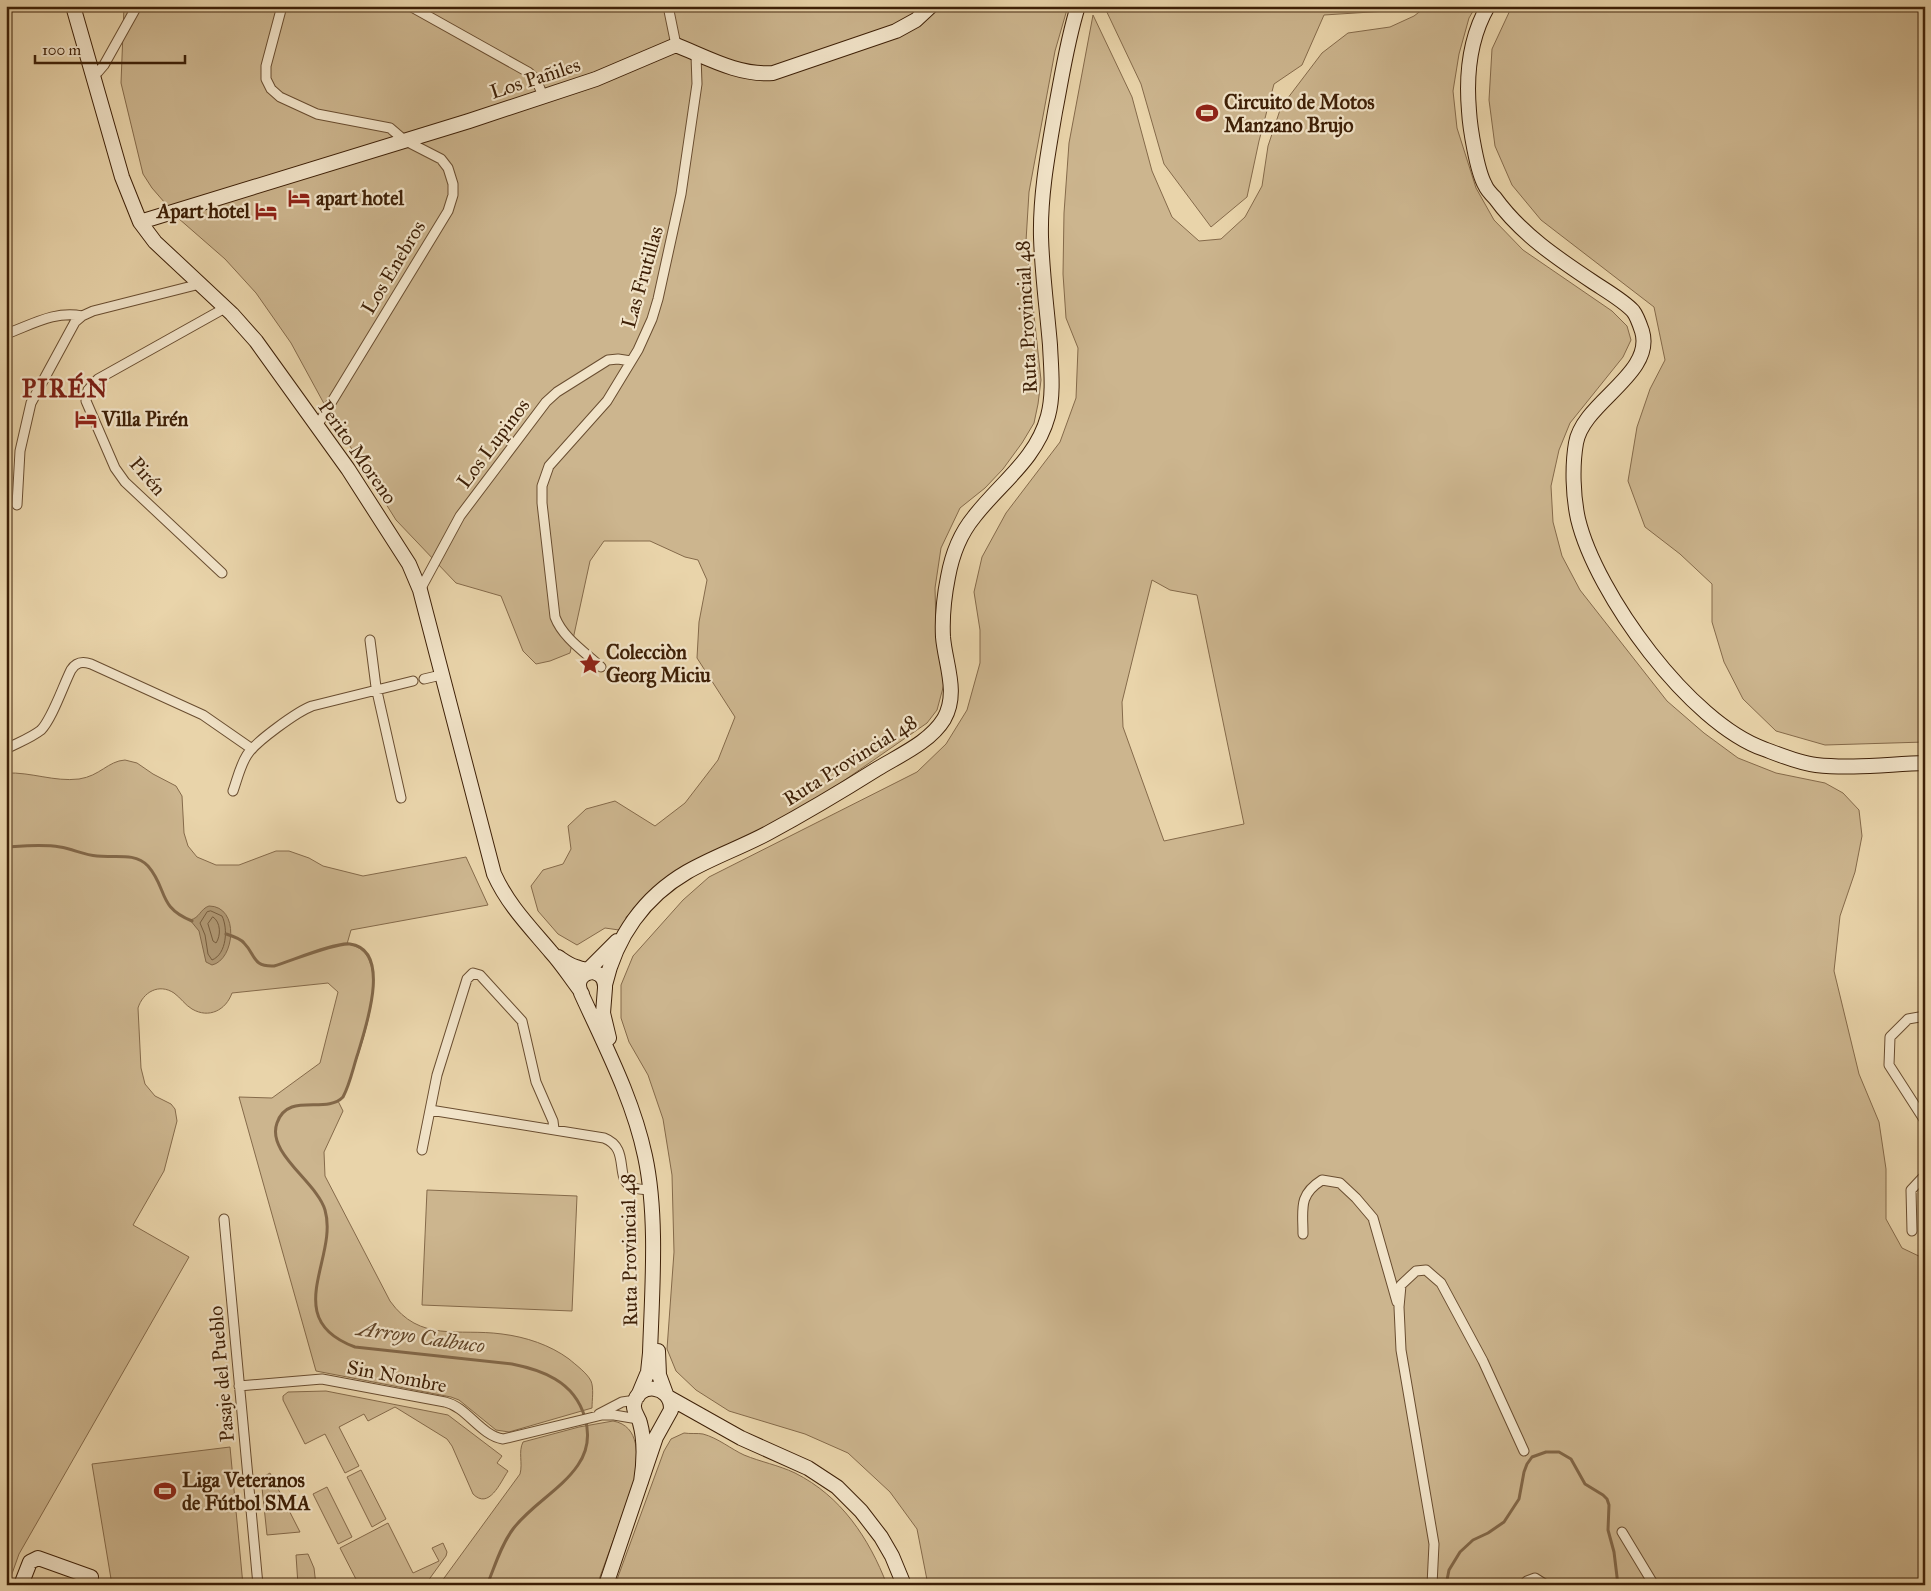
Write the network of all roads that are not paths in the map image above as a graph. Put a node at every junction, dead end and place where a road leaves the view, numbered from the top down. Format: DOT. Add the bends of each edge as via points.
graph roads {
  1 [pos="73,6"];
  2 [pos="137,6"];
  3 [pos="282,6"];
  4 [pos="410,6"];
  5 [pos="668,6"];
  6 [pos="931,6"];
  7 [pos="1078,6"];
  8 [pos="1488,6"];
  9 [pos="676,46"];
  10 [pos="696,55"];
  11 [pos="92,74"];
  12 [pos="543,96"];
  13 [pos="404,140"];
  14 [pos="140,222"];
  15 [pos="200,284"];
  16 [pos="225,308"];
  17 [pos="82,316"];
  18 [pos="6,334"];
  19 [pos="631,361"];
  20 [pos="317,426"];
  21 [pos="17,505"];
  22 [pos="222,573"];
  23 [pos="420,590"];
  24 [pos="370,640"];
  25 [pos="601,667"];
  26 [pos="441,674"];
  27 [pos="424,679"];
  28 [pos="413,681"];
  29 [pos="377,690"];
  30 [pos="6,748"];
  31 [pos="252,749"];
  32 [pos="1925,762"];
  33 [pos="233,792"];
  34 [pos="401,798"];
  35 [pos="626,931"];
  36 [pos="552,953"];
  37 [pos="585,980"];
  38 [pos="605,987"];
  39 [pos="1925,1016"];
  40 [pos="430,1110"];
  41 [pos="1925,1120"];
  42 [pos="558,1130"];
  43 [pos="422,1150"];
  44 [pos="1925,1175"];
  45 [pos="654,1189"];
  46 [pos="224,1219"];
  47 [pos="1912,1231"];
  48 [pos="1303,1234"];
  49 [pos="1398,1307"];
  50 [pos="239,1386"];
  51 [pos="667,1395"];
  52 [pos="637,1398"];
  53 [pos="594,1416"];
  54 [pos="639,1420"];
  55 [pos="665,1421"];
  56 [pos="709,1421"];
  57 [pos="1524,1452"];
  58 [pos="639,1488"];
  59 [pos="1622,1532"];
  60 [pos="91,1577"];
  61 [pos="21,1585"];
  62 [pos="258,1585"];
  63 [pos="606,1585"];
  64 [pos="904,1585"];
  65 [pos="1432,1585"];
  66 [pos="1522,1585"];
  67 [pos="1546,1585"];
  68 [pos="1654,1585"];
  1 -- 11 [label="main road, Perito Moreno"];
  2 -- 11 [label="street" via="104,65"];
  3 -- 13 [label="street, Los Enebros" via="266,66 266,78 271,89 280,97 317,114 390,128"];
  4 -- 12 [label="street" via="528,72 536,78"];
  5 -- 9 [label="street"];
  6 -- 10 [label="main road" via="896,31 773,73 752,73"];
  7 -- 35 [label="main road, Ruta Provincial 48" via="1065,57 1041,210 1051,402 1048,417 1032,450 1020,468 972,519 960,537 953,557 942,614 952,687 944,718 920,742 866,776 767,834 672,881 645,904"];
  8 -- 32 [label="main road" via="1479,22 1467,90 1470,124 1485,186 1507,215 1549,252 1634,312 1643,334 1641,354 1631,373 1583,424 1576,442 1574,481 1578,518 1591,556 1632,628 1690,699 1710,718 1762,749 1814,765"];
  9 -- 10 [label="main road"];
  9 -- 12 [label="main road, Los Pañiles" via="596,79"];
  10 -- 19 [label="street, Las Frutillas" via="696,90 680,202 655,309"];
  11 -- 14 [label="main road, Perito Moreno" via="122,177"];
  12 -- 13 [label="main road, Los Pañiles"];
  13 -- 14 [label="main road, Los Pañiles"];
  13 -- 20 [label="street, Los Enebros" via="445,163 452,178 452,200"];
  14 -- 15 [label="main road, Perito Moreno" via="155,242"];
  15 -- 16 [label="main road, Perito Moreno"];
  15 -- 17 [label="street"];
  16 -- 20 [label="main road, Perito Moreno" via="256,341"];
  16 -- 22 [label="street, Pirén" via="98,379 88,390 86,401 125,482"];
  17 -- 18 [label="street" via="55,315"];
  17 -- 21 [label="street" via="69,331 31,403 20,451"];
  19 -- 23 [label="street, Los Lupinos" via="608,360 546,402 460,516"];
  19 -- 25 [label="street, Las Frutillas" via="602,408 552,461 542,486 555,617 566,636"];
  20 -- 23 [label="main road, Perito Moreno" via="409,564"];
  23 -- 26 [label="main road, Perito Moreno"];
  24 -- 29 [label="street"];
  26 -- 27 [label="street"];
  26 -- 36 [label="main road, Perito Moreno" via="494,874 512,907"];
  28 -- 29 [label="street"];
  29 -- 31 [label="street" via="304,710"];
  29 -- 34 [label="street"];
  30 -- 31 [label="street" via="42,728 70,670 81,662 198,712"];
  31 -- 33 [label="street"];
  35 -- 37 [label="main road, Ruta Provincial 48"];
  35 -- 38 [label="main road, Ruta Provincial 48" via="612,960"];
  36 -- 37 [label="main road, Perito Moreno"];
  36 -- 37 [label="main road, Perito Moreno" via="573,966"];
  37 -- 38 [label="main road" via="602,976"];
  37 -- 38 [label="main road" via="590,998 602,994"];
  37 -- 45 [label="main road, Ruta Provincial 48" via="632,1110"];
  38 -- 45 [label="main road, Ruta Provincial 48" via="604,1023 641,1118 652,1156"];
  39 -- 41 [label="street" via="1908,1019 1890,1037 1889,1065"];
  40 -- 42 [label="street"];
  40 -- 42 [label="street" via="437,1075 467,979 476,973 522,1021 534,1077"];
  40 -- 43 [label="street"];
  42 -- 45 [label="street" via="608,1140 619,1151 627,1183 633,1188"];
  44 -- 47 [label="street" via="1911,1190"];
  45 -- 51 [label="main road, Ruta Provincial 48" via="660,1242 658,1368 660,1382"];
  45 -- 52 [label="main road, Ruta Provincial 48" via="650,1353 648,1372"];
  46 -- 50 [label="street, Pasaje del Pueblo"];
  48 -- 49 [label="street" via="1303,1203 1309,1188 1322,1180 1340,1183 1373,1218"];
  49 -- 57 [label="street" via="1401,1286 1416,1271 1426,1270 1441,1283 1483,1362"];
  49 -- 65 [label="street" via="1401,1350 1434,1544"];
  50 -- 53 [label="street, Sin Nombre" via="327,1380 448,1402 492,1435 503,1439"];
  50 -- 62 [label="street, Pasaje del Pueblo"];
  51 -- 52 [label="main road" via="651,1388"];
  51 -- 55 [label="main road, Ruta Provincial 48" via="671,1410"];
  51 -- 56 [label="main road"];
  52 -- 53 [label="street, Sin Nombre"];
  52 -- 54 [label="main road, Ruta Provincial 48" via="634,1408"];
  53 -- 54 [label="street, Sin Nombre" via="614,1415"];
  54 -- 55 [label="main road" via="651,1425"];
  54 -- 58 [label="main road, Ruta Provincial 48" via="643,1451"];
  55 -- 56 [label="main road" via="682,1416"];
  55 -- 58 [label="main road, Ruta Provincial 48" via="656,1437"];
  56 -- 64 [label="main road" via="808,1468 837,1487 857,1506 877,1533 892,1556"];
  58 -- 63 [label="main road, Ruta Provincial 48"];
  59 -- 68 [label="street"];
  60 -- 61 [label="main road" via="41,1558 28,1565"];
  66 -- 67 [label="street" via="1535,1578"];
}
